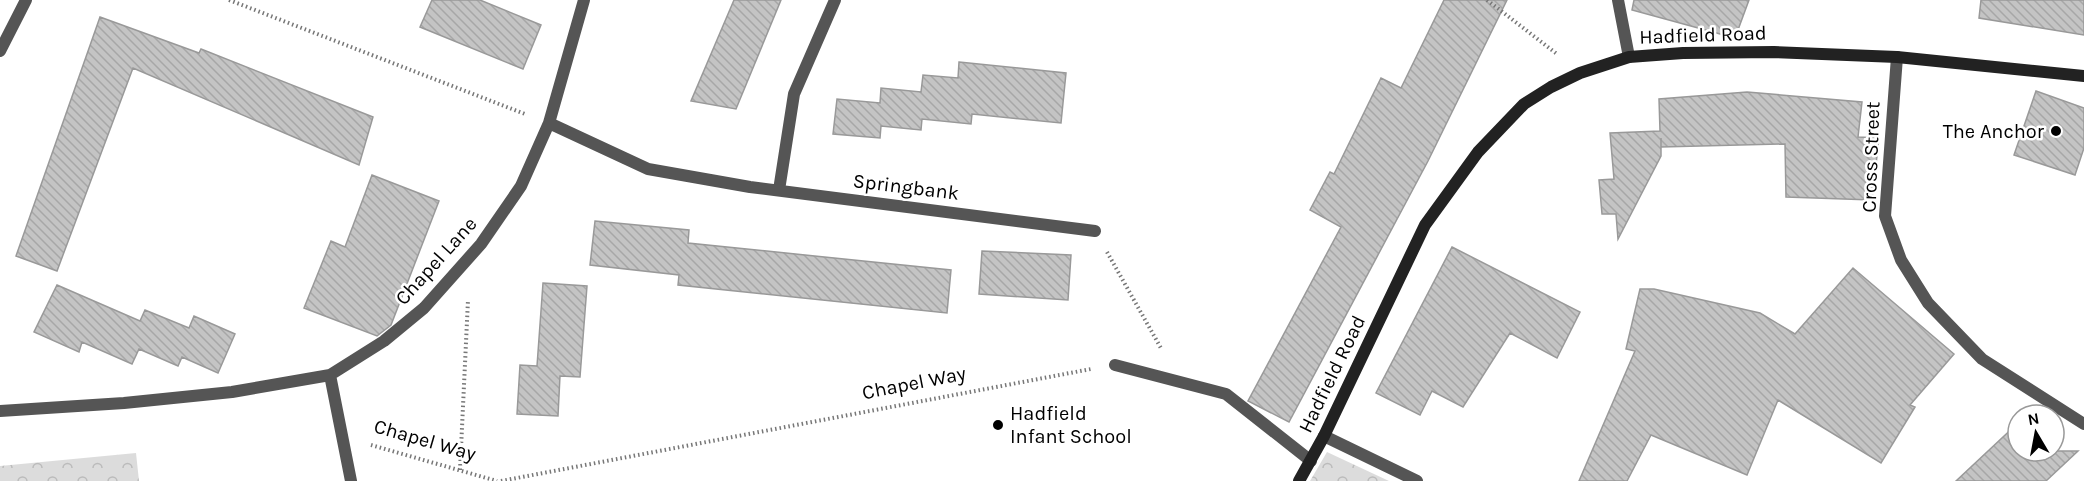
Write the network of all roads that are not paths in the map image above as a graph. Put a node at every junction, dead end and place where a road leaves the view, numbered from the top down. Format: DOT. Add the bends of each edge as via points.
graph roads {
  1 [pos="26,0"];
  2 [pos="584,0"];
  3 [pos="835,0"];
  4 [pos="1618,0"];
  5 [pos="4,35"];
  6 [pos="0,51"];
  7 [pos="1629,57"];
  8 [pos="1897,57"];
  9 [pos="2084,76"];
  10 [pos="549,123"];
  11 [pos="779,190"];
  12 [pos="1095,231"];
  13 [pos="1115,365"];
  14 [pos="330,375"];
  15 [pos="0,411"];
  16 [pos="2084,424"];
  17 [pos="1324,436"];
  18 [pos="1311,461"];
  19 [pos="1414,480"];
  20 [pos="351,481"];
  21 [pos="1299,481"];
  1 -- 5 [label="street"];
  2 -- 10 [label="street, Chapel Lane"];
  3 -- 11 [label="street" via="794,94"];
  4 -- 7 [label="street"];
  5 -- 6 [label="street"];
  7 -- 8 [label="street, Hadfield Road" via="1763,52"];
  7 -- 17 [label="street, Hadfield Road" via="1580,73 1524,104 1478,152 1425,225"];
  8 -- 9 [label="street, Hadfield Road"];
  8 -- 16 [label="street, Cross Street" via="1885,216 1901,260 1928,303 1982,359"];
  10 -- 11 [label="street, Springbank" via="648,169"];
  10 -- 14 [label="street, Chapel Lane" via="521,186 470,257 424,308 384,341"];
  11 -- 12 [label="street, Springbank"];
  13 -- 18 [label="street" via="1226,394"];
  14 -- 15 [label="street, Chapel Lane" via="232,392 124,404"];
  14 -- 20 [label="street"];
  17 -- 18 [label="street, Hadfield Road"];
  17 -- 19 [label="street"];
  18 -- 21 [label="street, Hadfield Road"];
}
